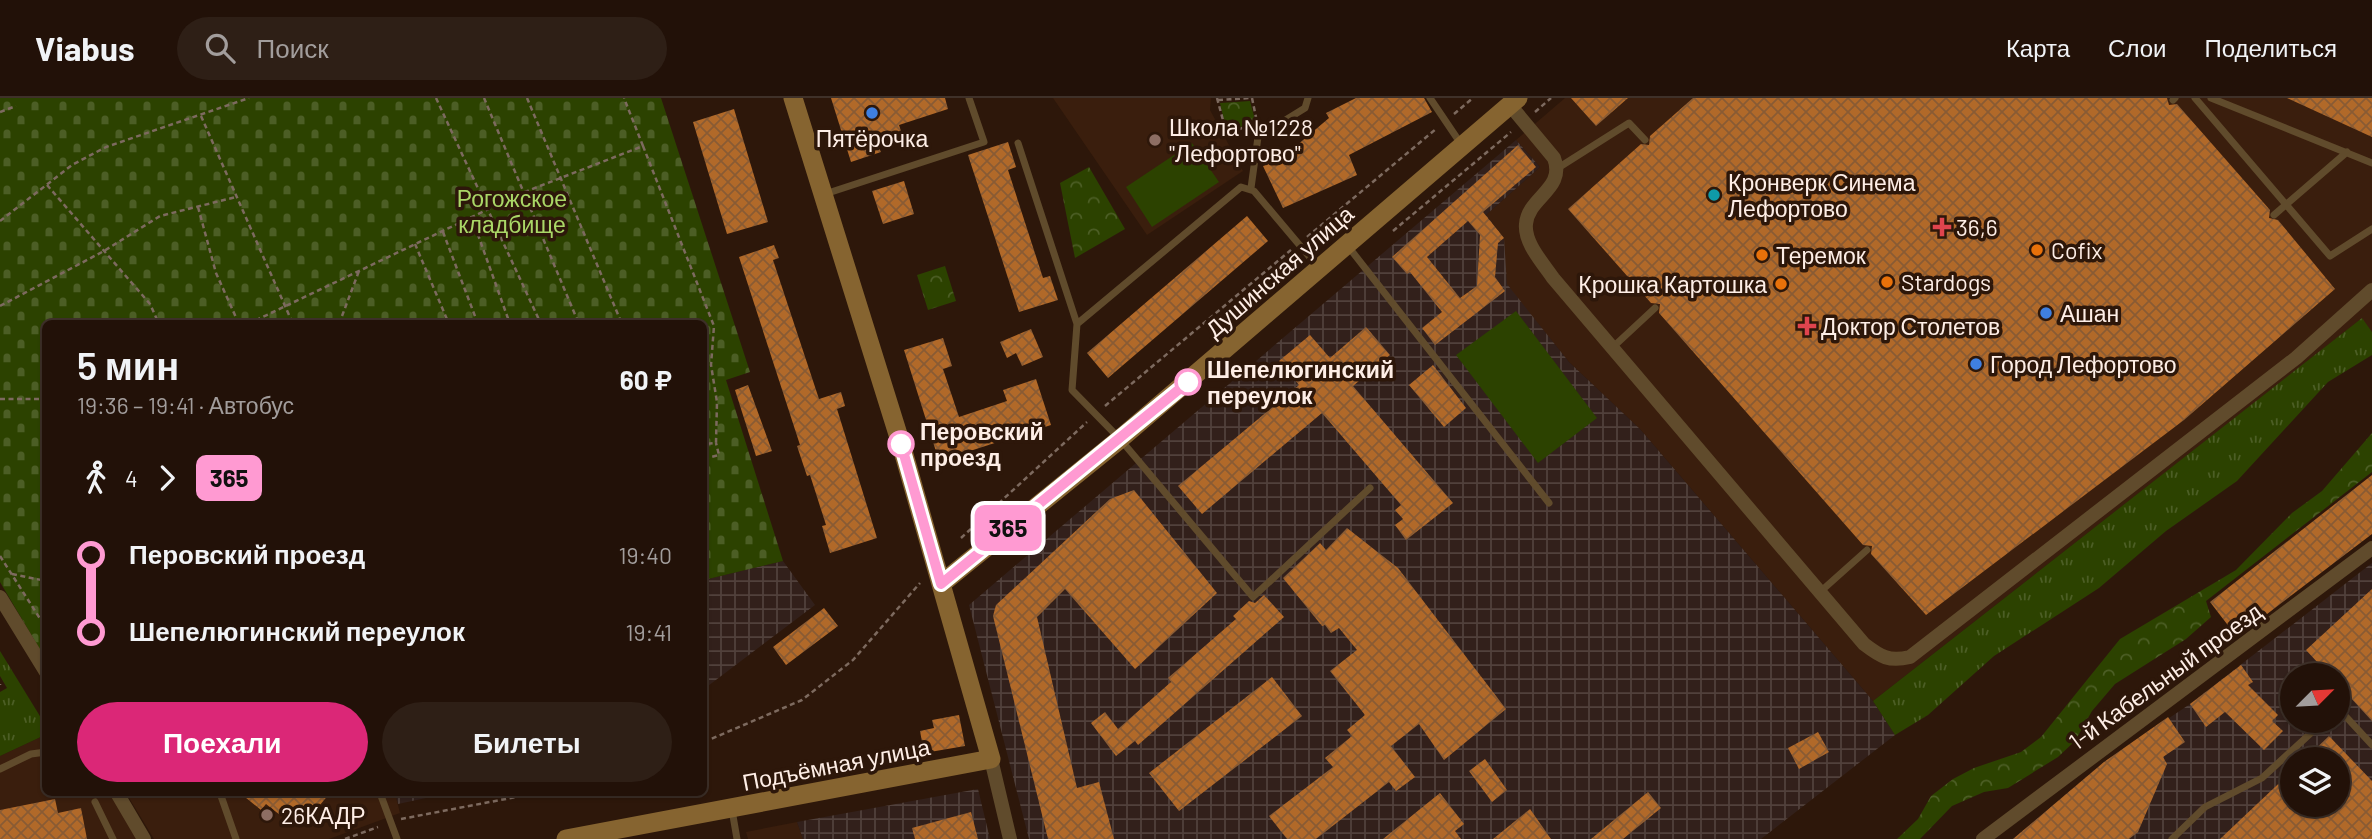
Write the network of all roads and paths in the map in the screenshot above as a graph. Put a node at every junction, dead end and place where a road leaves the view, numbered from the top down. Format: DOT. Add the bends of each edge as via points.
graph roads {
  1 [pos="250,98"];
  2 [pos="436,98"];
  3 [pos="484,98"];
  4 [pos="527,98"];
  5 [pos="624,98"];
  6 [pos="793,98"];
  7 [pos="970,98"];
  8 [pos="1251,98"];
  9 [pos="1308,98"];
  10 [pos="1430,98"];
  11 [pos="1473,98"];
  12 [pos="2195,98"];
  13 [pos="2211,98"];
  14 [pos="1217,99"];
  15 [pos="1514,101"];
  16 [pos="16,106"];
  17 [pos="0,112"];
  18 [pos="201,116"];
  19 [pos="1257,121"];
  20 [pos="1446,121"];
  21 [pos="1262,132"];
  22 [pos="1645,140"];
  23 [pos="1018,143"];
  24 [pos="1462,145"];
  25 [pos="643,146"];
  26 [pos="2347,152"];
  27 [pos="2372,163"];
  28 [pos="1558,168"];
  29 [pos="561,178"];
  30 [pos="47,185"];
  31 [pos="1251,188"];
  32 [pos="522,193"];
  33 [pos="823,194"];
  34 [pos="236,197"];
  35 [pos="2287,204"];
  36 [pos="198,207"];
  37 [pos="486,210"];
  38 [pos="2274,215"];
  39 [pos="472,217"];
  40 [pos="0,221"];
  41 [pos="2372,229"];
  42 [pos="443,231"];
  43 [pos="1299,243"];
  44 [pos="415,244"];
  45 [pos="1347,245"];
  46 [pos="104,251"];
  47 [pos="1319,269"];
  48 [pos="360,270"];
  49 [pos="2372,290"];
  50 [pos="284,304"];
  51 [pos="0,306"];
  52 [pos="1655,309"];
  53 [pos="157,320"];
  54 [pos="237,320"];
  55 [pos="255,320"];
  56 [pos="291,320"];
  57 [pos="341,320"];
  58 [pos="447,320"];
  59 [pos="476,320"];
  60 [pos="509,320"];
  61 [pos="539,320"];
  62 [pos="577,320"];
  63 [pos="620,320"];
  64 [pos="1077,324"];
  65 [pos="1612,348"];
  66 [pos="0,399"];
  67 [pos="42,399"];
  68 [pos="1096,414"];
  69 [pos="1120,439"];
  70 [pos="716,443"];
  71 [pos="707,444"];
  72 [pos="707,459"];
  73 [pos="1370,488"];
  74 [pos="1549,503"];
  75 [pos="961,538"];
  76 [pos="2372,548"];
  77 [pos="1867,550"];
  78 [pos="0,556"];
  79 [pos="12,574"];
  80 [pos="42,580"];
  81 [pos="920,583"];
  82 [pos="941,584"];
  83 [pos="1820,592"];
  84 [pos="0,597"];
  85 [pos="42,622"];
  86 [pos="42,665"];
  87 [pos="2350,721"];
  88 [pos="2311,733"];
  89 [pos="707,741"];
  90 [pos="2372,745"];
  91 [pos="42,753"];
  92 [pos="990,759"];
  93 [pos="0,768"];
  94 [pos="119,796"];
  95 [pos="221,796"];
  96 [pos="381,796"];
  97 [pos="520,796"];
  98 [pos="95,802"];
  99 [pos="732,810"];
  100 [pos="391,823"];
  101 [pos="113,839"];
  102 [pos="144,839"];
  103 [pos="236,839"];
  104 [pos="345,839"];
  105 [pos="397,839"];
  106 [pos="566,839"];
  107 [pos="737,839"];
  108 [pos="1010,839"];
  109 [pos="1983,839"];
  110 [pos="2172,839"];
  1 -- 18 [label="path"];
  2 -- 37 [label="path"];
  3 -- 32 [label="path"];
  4 -- 29 [label="path"];
  5 -- 25 [label="path"];
  6 -- 33 [label="street"];
  7 -- 33 [label="lane" via="984,142"];
  8 -- 14 [label="path"];
  8 -- 19 [label="path"];
  9 -- 21 [label="lane" via="1305,108"];
  10 -- 20 [label="lane"];
  11 -- 20 [label="path"];
  12 -- 35 [label="lane"];
  13 -- 26 [label="lane"];
  14 -- 19 [label="path" via="1227,135"];
  15 -- 24 [label="street, Душинская улица"];
  15 -- 28 [label="street"];
  16 -- 17 [label="path"];
  18 -- 30 [label="path" via="106,147"];
  18 -- 34 [label="path"];
  19 -- 21 [label="path"];
  20 -- 24 [label="lane"];
  20 -- 43 [label="path"];
  21 -- 31 [label="lane" via="1255,144"];
  22 -- 28 [label="lane" via="1629,123"];
  23 -- 64 [label="lane"];
  24 -- 45 [label="street, Душинская улица"];
  25 -- 29 [label="path"];
  25 -- 70 [label="path" via="714,326 711,365 717,402"];
  26 -- 27 [label="lane"];
  26 -- 35 [label="lane"];
  28 -- 65 [label="street" via="1555,181 1529,212 1525,226 1553,278"];
  29 -- 32 [label="path"];
  29 -- 63 [label="path"];
  30 -- 40 [label="path"];
  30 -- 46 [label="path"];
  31 -- 43 [label="lane"];
  31 -- 64 [label="lane" via="1236,188"];
  32 -- 37 [label="path"];
  32 -- 62 [label="path"];
  33 -- 82 [label="street"];
  34 -- 36 [label="path"];
  34 -- 50 [label="path"];
  35 -- 38 [label="lane"];
  35 -- 41 [label="lane" via="2330,256"];
  36 -- 46 [label="path" via="160,216"];
  36 -- 54 [label="path" via="216,273"];
  37 -- 39 [label="path"];
  37 -- 61 [label="path"];
  39 -- 42 [label="path"];
  39 -- 60 [label="path"];
  42 -- 44 [label="path"];
  42 -- 59 [label="path"];
  43 -- 47 [label="lane"];
  43 -- 68 [label="path"];
  44 -- 48 [label="path"];
  44 -- 58 [label="path"];
  45 -- 47 [label="street, Душинская улица"];
  45 -- 74 [label="lane"];
  46 -- 51 [label="path"];
  46 -- 53 [label="path" via="150,304"];
  47 -- 69 [label="street, Душинская улица"];
  48 -- 50 [label="path"];
  48 -- 57 [label="path"];
  49 -- 83 [label="street" via="2296,358 1910,657 1893,661 1881,657 1864,644"];
  50 -- 55 [label="path"];
  50 -- 56 [label="path"];
  52 -- 65 [label="lane"];
  64 -- 68 [label="lane" via="1072,390"];
  65 -- 83 [label="street"];
  66 -- 67 [label="path"];
  68 -- 69 [label="lane"];
  68 -- 75 [label="path"];
  69 -- 73 [label="lane" via="1253,597"];
  69 -- 82 [label="street, Душинская улица"];
  70 -- 71 [label="path"];
  70 -- 72 [label="path" via="719,455"];
  76 -- 109 [label="street, 1-й Кабельный проезд"];
  77 -- 83 [label="lane"];
  78 -- 79 [label="path"];
  79 -- 80 [label="path"];
  79 -- 85 [label="path"];
  81 -- 89 [label="path" via="853,660 802,700"];
  82 -- 92 [label="street"];
  84 -- 86 [label="street"];
  87 -- 90 [label="lane"];
  88 -- 110 [label="lane" via="2262,778 2205,807"];
  91 -- 93 [label="lane"];
  92 -- 99 [label="street, Подъёмная улица"];
  92 -- 108 [label="street"];
  94 -- 102 [label="street"];
  95 -- 103 [label="lane"];
  96 -- 100 [label="lane"];
  97 -- 100 [label="path"];
  98 -- 101 [label="lane"];
  99 -- 106 [label="street, Подъёмная улица"];
  99 -- 107 [label="lane"];
  100 -- 104 [label="path"];
  100 -- 105 [label="lane"];
}
